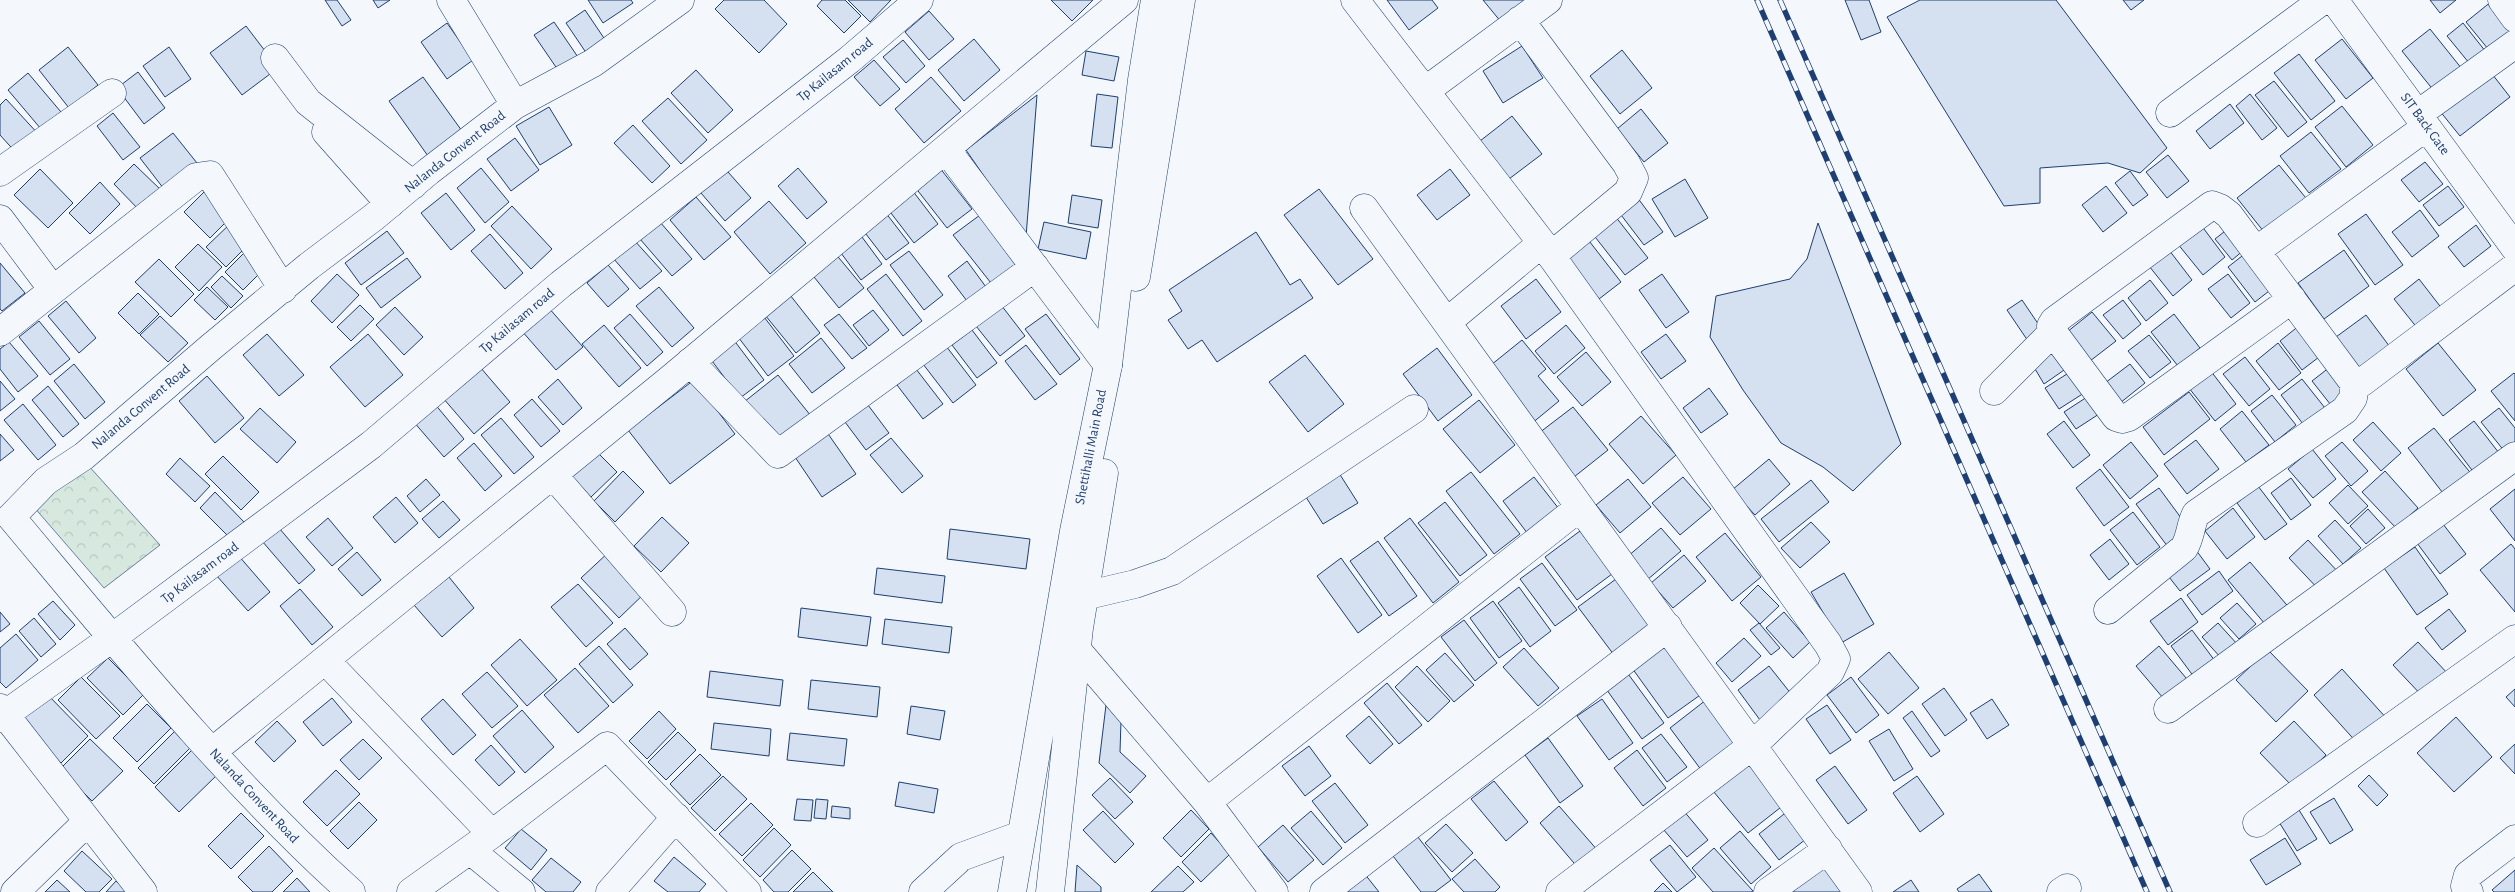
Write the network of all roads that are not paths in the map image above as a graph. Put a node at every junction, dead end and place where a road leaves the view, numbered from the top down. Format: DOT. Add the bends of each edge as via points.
graph roads {
  1 [pos="451,0"];
  2 [pos="680,0"];
  3 [pos="919,0"];
  4 [pos="1124,0"];
  5 [pos="1155,0"];
  6 [pos="1181,0"];
  7 [pos="1355,0"];
  8 [pos="1548,0"];
  9 [pos="2323,0"];
  10 [pos="2334,0"];
  11 [pos="2502,0"];
  12 [pos="2515,18"];
  13 [pos="1520,20"];
  14 [pos="2515,44"];
  15 [pos="275,58"];
  16 [pos="1425,91"];
  17 [pos="112,93"];
  18 [pos="515,105"];
  19 [pos="308,112"];
  20 [pos="2170,113"];
  21 [pos="2422,120"];
  22 [pos="946,149"];
  23 [pos="0,172"];
  24 [pos="413,185"];
  25 [pos="390,204"];
  26 [pos="1364,208"];
  27 [pos="0,219"];
  28 [pos="2515,248"];
  29 [pos="1546,249"];
  30 [pos="2256,251"];
  31 [pos="1035,267"];
  32 [pos="2515,267"];
  33 [pos="283,289"];
  34 [pos="53,290"];
  35 [pos="2292,298"];
  36 [pos="1446,322"];
  37 [pos="0,332"];
  38 [pos="2053,332"];
  39 [pos="690,362"];
  40 [pos="1108,365"];
  41 [pos="2355,382"];
  42 [pos="1994,391"];
  43 [pos="1414,409"];
  44 [pos="2515,456"];
  45 [pos="553,474"];
  46 [pos="1580,506"];
  47 [pos="1084,596"];
  48 [pos="2108,610"];
  49 [pos="672,612"];
  50 [pos="1668,627"];
  51 [pos="1056,632"];
  52 [pos="112,638"];
  53 [pos="2515,639"];
  54 [pos="1077,650"];
  55 [pos="325,660"];
  56 [pos="2168,709"];
  57 [pos="1,713"];
  58 [pos="1753,745"];
  59 [pos="213,751"];
  60 [pos="1207,802"];
  61 [pos="676,818"];
  62 [pos="87,822"];
  63 [pos="2257,823"];
  64 [pos="492,834"];
  65 [pos="1021,835"];
  66 [pos="2515,839"];
  67 [pos="1828,848"];
  68 [pos="470,850"];
  69 [pos="16,892"];
  70 [pos="142,892"];
  71 [pos="351,892"];
  72 [pos="411,892"];
  73 [pos="521,892"];
  74 [pos="610,892"];
  75 [pos="747,892"];
  76 [pos="923,892"];
  77 [pos="1012,892"];
  78 [pos="1050,892"];
  79 [pos="1274,892"];
  80 [pos="1324,892"];
  81 [pos="1560,892"];
  82 [pos="1768,892"];
  83 [pos="1858,892"];
  84 [pos="2468,892"];
  1 -- 18 [label="street"];
  2 -- 18 [label="street, Nalanda Convent Road" via="593,63"];
  3 -- 52 [label="street, Tp Kailasam road" via="841,66 561,284 372,445"];
  4 -- 22 [label="street"];
  5 -- 40 [label="street, Shettihalli Main Road" via="1142,80"];
  6 -- 47 [label="street, Shettihalli Main Road"];
  7 -- 16 [label="street"];
  8 -- 13 [label="street"];
  9 -- 20 [label="street"];
  10 -- 21 [label="street, SIT Back Gate"];
  11 -- 12 [label="street"];
  13 -- 16 [label="street"];
  13 -- 29 [label="street" via="1634,178 1628,192"];
  14 -- 21 [label="street"];
  15 -- 24 [label="street" via="308,102"];
  16 -- 29 [label="street"];
  17 -- 23 [label="street"];
  18 -- 24 [label="street, Nalanda Convent Road"];
  19 -- 25 [label="street"];
  21 -- 28 [label="street, SIT Back Gate"];
  21 -- 30 [label="street"];
  22 -- 31 [label="street"];
  22 -- 39 [label="street"];
  24 -- 25 [label="street, Nalanda Convent Road"];
  25 -- 33 [label="street, Nalanda Convent Road"];
  26 -- 36 [label="street"];
  27 -- 34 [label="street"];
  29 -- 36 [label="street"];
  29 -- 58 [label="street" via="1836,659 1830,672"];
  30 -- 35 [label="street"];
  30 -- 38 [label="street" via="2229,215 2212,205 2054,320"];
  31 -- 39 [label="street" via="778,454"];
  31 -- 40 [label="street"];
  32 -- 41 [label="street" via="2361,383"];
  33 -- 34 [label="street" via="210,175 196,178"];
  33 -- 52 [label="street, Nalanda Convent Road" via="84,456 46,481 11,517"];
  34 -- 37 [label="street"];
  35 -- 38 [label="street" via="2122,419 2116,417"];
  35 -- 41 [label="street"];
  36 -- 46 [label="street"];
  38 -- 42 [label="street"];
  39 -- 45 [label="street"];
  40 -- 51 [label="street, Shettihalli Main Road"];
  41 -- 48 [label="street" via="2353,398 2345,410 2196,514 2184,548"];
  43 -- 47 [label="street" via="1172,571"];
  44 -- 56 [label="street"];
  45 -- 49 [label="street"];
  45 -- 55 [label="street"];
  46 -- 50 [label="street"];
  46 -- 60 [label="street"];
  47 -- 54 [label="street, Shettihalli Main Road"];
  50 -- 58 [label="street"];
  50 -- 80 [label="street"];
  51 -- 54 [label="street"];
  51 -- 65 [label="street, Shettihalli Main Road"];
  52 -- 57 [label="street, Tp Kailasam road"];
  52 -- 59 [label="street, Nalanda Convent Road"];
  53 -- 63 [label="street"];
  54 -- 60 [label="street"];
  54 -- 78 [label="street, Shettihalli Main Road"];
  55 -- 59 [label="street"];
  55 -- 64 [label="street"];
  57 -- 62 [label="street"];
  58 -- 67 [label="street"];
  58 -- 81 [label="street"];
  59 -- 71 [label="street, Nalanda Convent Road" via="296,843"];
  60 -- 79 [label="street"];
  61 -- 64 [label="street" via="607,746"];
  61 -- 74 [label="street"];
  61 -- 75 [label="street"];
  62 -- 69 [label="street"];
  62 -- 70 [label="street"];
  64 -- 68 [label="street"];
  65 -- 76 [label="street" via="961,856"];
  65 -- 77 [label="street, Shettihalli Main Road"];
  66 -- 84 [label="street" via="2468,875 2465,886"];
  67 -- 82 [label="street"];
  67 -- 83 [label="street"];
  68 -- 72 [label="street"];
  68 -- 73 [label="street"];
}
